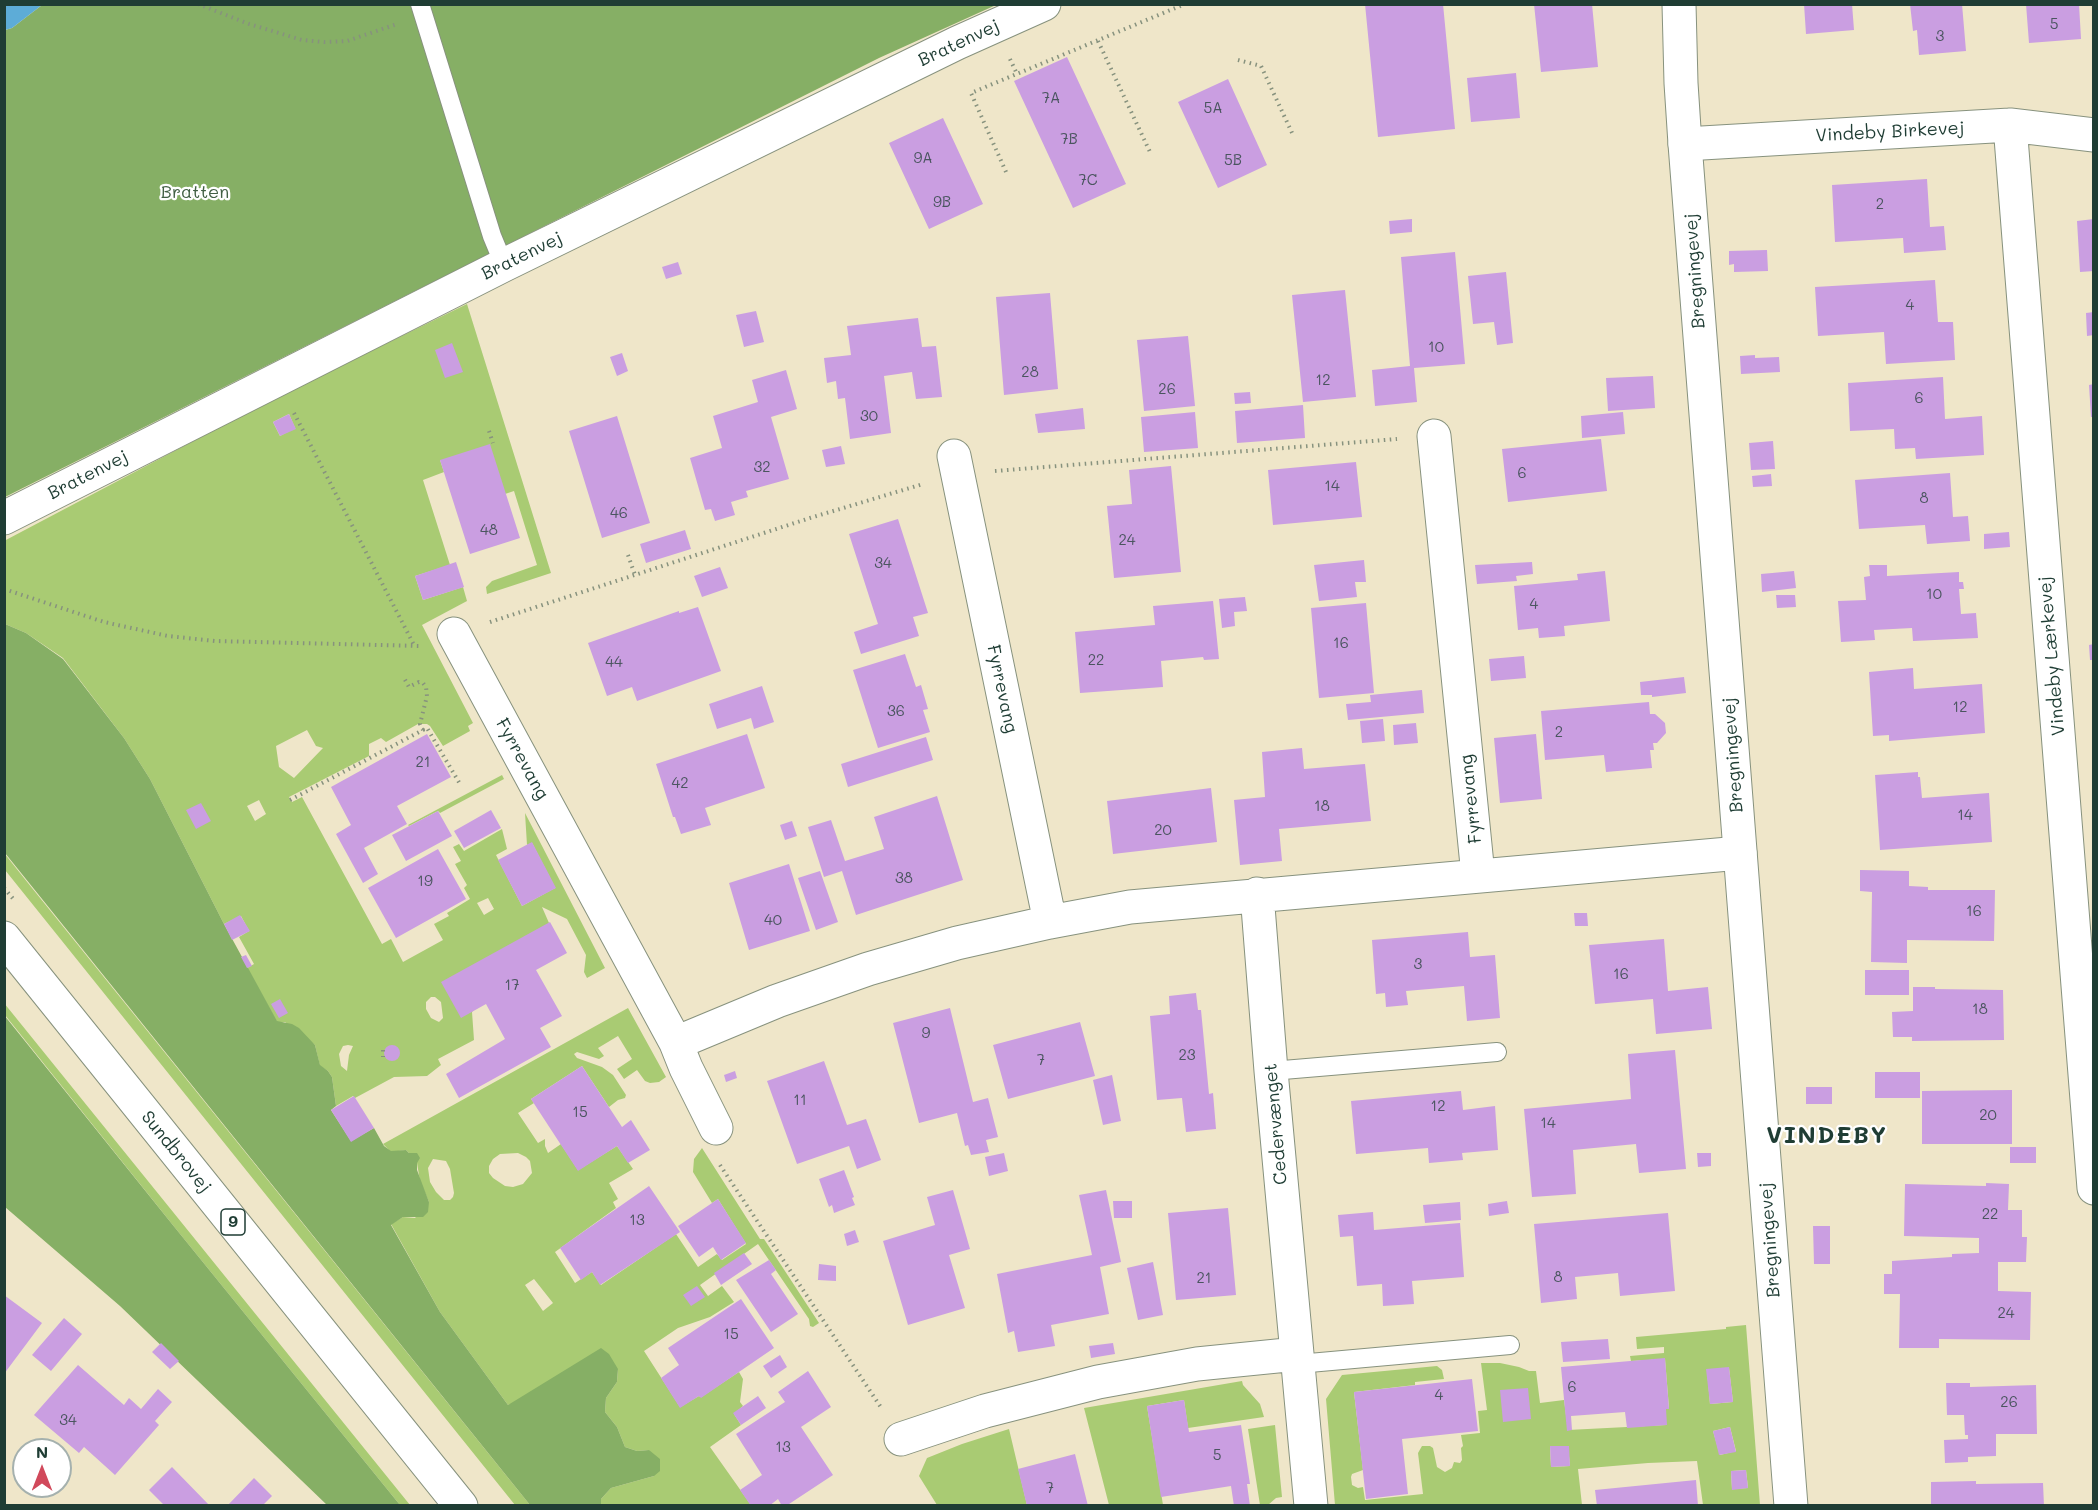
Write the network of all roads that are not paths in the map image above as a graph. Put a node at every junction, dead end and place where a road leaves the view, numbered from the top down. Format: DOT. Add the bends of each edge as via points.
graph roads {
  1 [pos="1044,4"];
  2 [pos="1679,4"];
  3 [pos="422,10"];
  4 [pos="2010,125"];
  5 [pos="2094,135"];
  6 [pos="1685,144"];
  7 [pos="504,265"];
  8 [pos="1434,436"];
  9 [pos="954,456"];
  10 [pos="4,518"];
  11 [pos="454,634"];
  12 [pos="1740,853"];
  13 [pos="1478,875"];
  14 [pos="1257,894"];
  15 [pos="1050,922"];
  16 [pos="4,938"];
  17 [pos="676,1042"];
  18 [pos="1497,1052"];
  19 [pos="1271,1071"];
  20 [pos="716,1128"];
  21 [pos="2094,1188"];
  22 [pos="1510,1344"];
  23 [pos="1298,1359"];
  24 [pos="901,1439"];
  25 [pos="461,1506"];
  26 [pos="1311,1506"];
  27 [pos="1791,1506"];
  1 -- 7 [label="street, Bratenvej" via="946,48"];
  2 -- 6 [label="street, Bregningevej"];
  3 -- 7 [label="lane"];
  4 -- 5 [label="street, Vindeby Birkevej"];
  4 -- 6 [label="street, Vindeby Birkevej"];
  4 -- 21 [label="street, Vindeby Lærkevej"];
  6 -- 12 [label="street, Bregningevej"];
  7 -- 10 [label="street, Bratenvej"];
  8 -- 13 [label="street, Fyrrevang"];
  9 -- 15 [label="street, Fyrrevang"];
  11 -- 17 [label="street, Fyrrevang"];
  12 -- 13 [label="street"];
  12 -- 27 [label="street, Bregningevej"];
  13 -- 14 [label="street"];
  14 -- 15 [label="street" via="1130,907"];
  14 -- 19 [label="street, Cedervænget"];
  15 -- 17 [label="street" via="868,969"];
  16 -- 25 [label="street, Sundbrovej / 9"];
  17 -- 20 [label="street, Fyrrevang"];
  18 -- 19 [label="lane"];
  19 -- 23 [label="street, Cedervænget"];
  22 -- 23 [label="lane"];
  23 -- 24 [label="street" via="1197,1364 1098,1382"];
  23 -- 26 [label="street, Cedervænget"];
}
